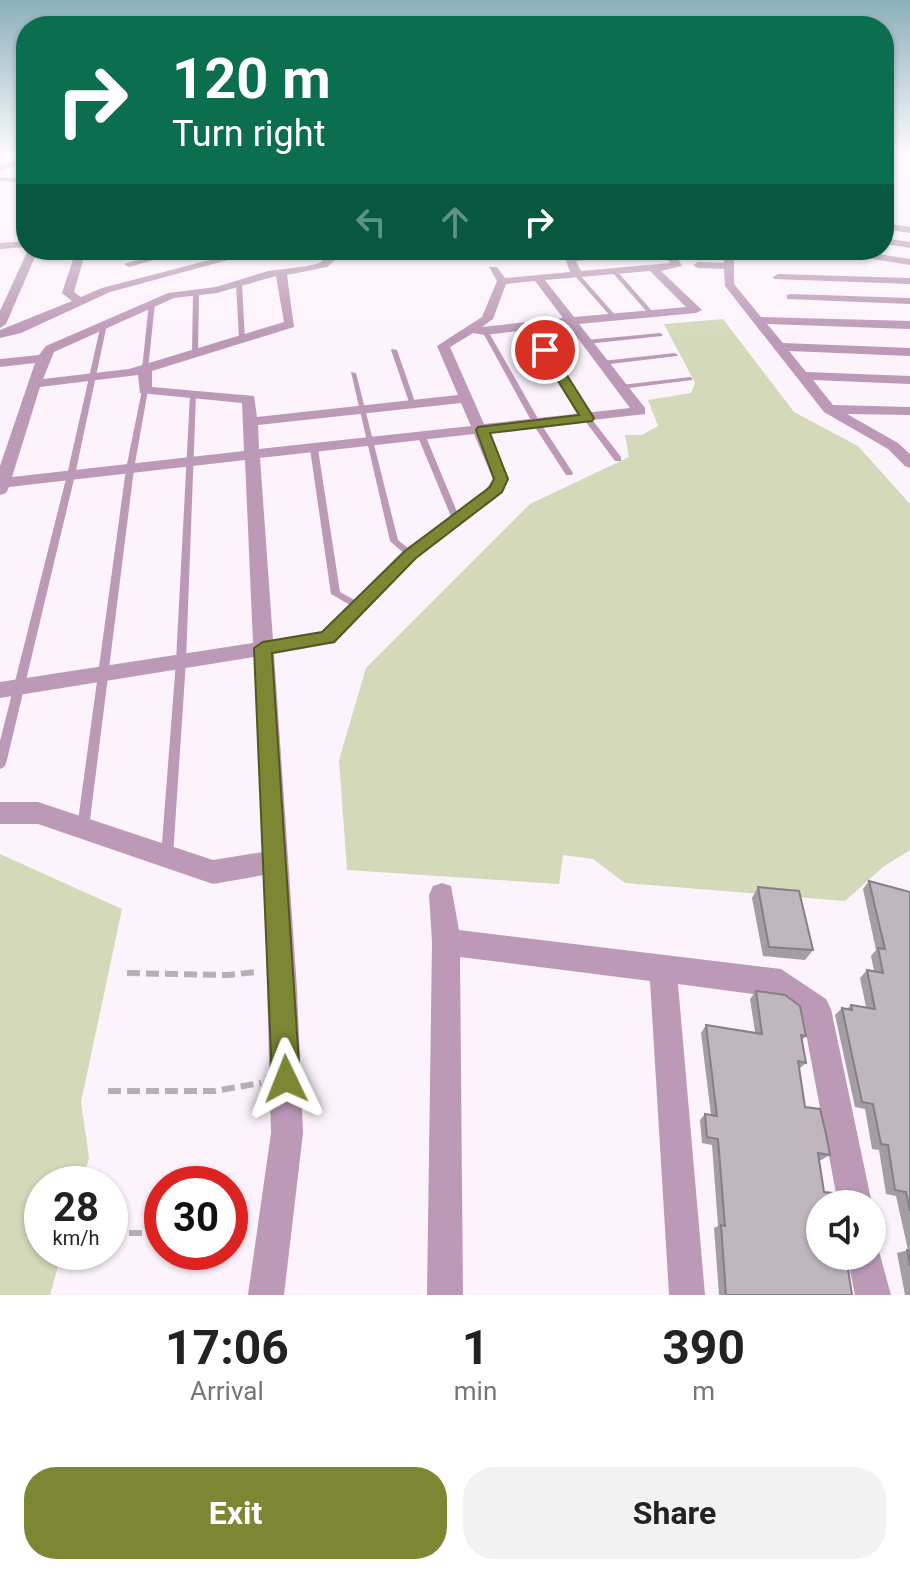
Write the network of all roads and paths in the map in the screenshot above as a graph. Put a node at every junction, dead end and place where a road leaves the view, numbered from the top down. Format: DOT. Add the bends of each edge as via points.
graph roads {
  1 [pos="29,260"];
  2 [pos="78,260"];
  3 [pos="130,260"];
  4 [pos="145,260"];
  5 [pos="221,260"];
  6 [pos="329,260"];
  7 [pos="571,260"];
  8 [pos="674,260"];
  9 [pos="728,260"];
  10 [pos="778,260"];
  11 [pos="129,264"];
  12 [pos="698,265"];
  13 [pos="728,266"];
  14 [pos="652,268"];
  15 [pos="493,269"];
  16 [pos="614,271"];
  17 [pos="281,272"];
  18 [pos="577,275"];
  19 [pos="778,277"];
  20 [pos="538,278"];
  21 [pos="502,281"];
  22 [pos="910,281"];
  23 [pos="239,284"];
  24 [pos="123,285"];
  25 [pos="196,292"];
  26 [pos="791,297"];
  27 [pos="910,301"];
  28 [pos="81,302"];
  29 [pos="152,303"];
  30 [pos="650,312"];
  31 [pos="614,317"];
  32 [pos="756,320"];
  33 [pos="571,322"];
  34 [pos="815,323"];
  35 [pos="0,324"];
  36 [pos="104,324"];
  37 [pos="910,325"];
  38 [pos="531,327"];
  39 [pos="478,330"];
  40 [pos="0,334"];
  41 [pos="660,335"];
  42 [pos="242,339"];
  43 [pos="586,342"];
  44 [pos="778,347"];
  45 [pos="394,350"];
  46 [pos="910,352"];
  47 [pos="195,353"];
  48 [pos="675,355"];
  49 [pos="43,358"];
  50 [pos="0,363"];
  51 [pos="602,363"];
  52 [pos="145,369"];
  53 [pos="353,373"];
  54 [pos="801,376"];
  55 [pos="93,378"];
  56 [pos="690,379"];
  57 [pos="910,380"];
  58 [pos="35,384"];
  59 [pos="621,387"];
  60 [pos="145,390"];
  61 [pos="193,395"];
  62 [pos="468,398"];
  63 [pos="413,405"];
  64 [pos="829,409"];
  65 [pos="362,411"];
  66 [pos="910,411"];
  67 [pos="587,418"];
  68 [pos="250,422"];
  69 [pos="537,424"];
  70 [pos="482,430"];
  71 [pos="422,437"];
  72 [pos="370,443"];
  73 [pos="893,446"];
  74 [pos="910,447"];
  75 [pos="314,449"];
  76 [pos="253,455"];
  77 [pos="618,459"];
  78 [pos="189,462"];
  79 [pos="910,463"];
  80 [pos="130,469"];
  81 [pos="569,473"];
  82 [pos="71,475"];
  83 [pos="1,485"];
  84 [pos="456,519"];
  85 [pos="410,554"];
  86 [pos="360,607"];
  87 [pos="263,648"];
  88 [pos="181,661"];
  89 [pos="104,673"];
  90 [pos="10,688"];
  91 [pos="0,764"];
  92 [pos="0,813"];
  93 [pos="82,830"];
  94 [pos="167,856"];
  95 [pos="275,861"];
  96 [pos="442,895"];
  97 [pos="446,942"];
  98 [pos="282,969"];
  99 [pos="663,970"];
  100 [pos="127,973"];
  101 [pos="286,1079"];
  102 [pos="108,1091"];
  103 [pos="852,1190"];
  104 [pos="868,1270"];
  105 [pos="266,1295"];
  106 [pos="445,1295"];
  107 [pos="687,1295"];
  108 [pos="873,1295"];
  1 -- 35 [label="street"];
  2 -- 28 [label="street" via="68,293"];
  3 -- 11 [label="street"];
  4 -- 11 [label="street"];
  5 -- 24 [label="street"];
  6 -- 17 [label="street"];
  7 -- 18 [label="street"];
  8 -- 14 [label="street" via="677,266"];
  9 -- 13 [label="street"];
  10 -- 19 [label="street"];
  11 -- 24 [label="street"];
  12 -- 13 [label="street"];
  13 -- 32 [label="street" via="729,284"];
  14 -- 16 [label="street"];
  14 -- 30 [label="street" via="696,310"];
  15 -- 21 [label="street"];
  16 -- 18 [label="street"];
  16 -- 30 [label="lane"];
  17 -- 23 [label="street"];
  17 -- 42 [label="street" via="290,324"];
  18 -- 20 [label="street"];
  18 -- 31 [label="lane"];
  19 -- 22 [label="street"];
  19 -- 26 [label="street"];
  20 -- 21 [label="street"];
  20 -- 33 [label="street"];
  21 -- 39 [label="street" via="492,312"];
  23 -- 25 [label="street"];
  23 -- 42 [label="lane"];
  24 -- 28 [label="street"];
  25 -- 29 [label="street"];
  25 -- 47 [label="lane"];
  26 -- 27 [label="street"];
  26 -- 34 [label="street"];
  28 -- 40 [label="street"];
  29 -- 36 [label="street"];
  29 -- 52 [label="lane"];
  30 -- 31 [label="street"];
  31 -- 33 [label="street"];
  32 -- 34 [label="street"];
  32 -- 44 [label="street"];
  33 -- 38 [label="street"];
  33 -- 43 [label="street"];
  34 -- 37 [label="street"];
  36 -- 49 [label="street" via="50,349"];
  36 -- 55 [label="lane"];
  38 -- 39 [label="street"];
  38 -- 67 [label="lane"];
  39 -- 62 [label="street" via="443,346"];
  39 -- 69 [label="lane"];
  41 -- 43 [label="lane"];
  42 -- 47 [label="street"];
  43 -- 51 [label="street"];
  44 -- 46 [label="street"];
  44 -- 54 [label="street"];
  45 -- 63 [label="lane"];
  47 -- 52 [label="street"];
  48 -- 51 [label="lane"];
  49 -- 50 [label="street"];
  49 -- 58 [label="street"];
  51 -- 59 [label="street"];
  52 -- 55 [label="street"];
  52 -- 60 [label="street"];
  53 -- 65 [label="lane"];
  54 -- 57 [label="street"];
  54 -- 64 [label="street"];
  55 -- 58 [label="street"];
  55 -- 82 [label="lane"];
  56 -- 59 [label="lane"];
  58 -- 83 [label="street"];
  59 -- 67 [label="street" via="640,411"];
  60 -- 61 [label="street"];
  60 -- 80 [label="lane"];
  61 -- 68 [label="street" via="246,397"];
  61 -- 78 [label="lane"];
  62 -- 63 [label="street"];
  62 -- 70 [label="street"];
  63 -- 65 [label="street"];
  64 -- 66 [label="street"];
  64 -- 73 [label="street"];
  65 -- 68 [label="street"];
  65 -- 72 [label="lane"];
  67 -- 69 [label="street"];
  67 -- 77 [label="lane"];
  68 -- 76 [label="street"];
  69 -- 70 [label="street"];
  69 -- 81 [label="lane"];
  70 -- 71 [label="street"];
  70 -- 84 [label="street" via="500,484"];
  71 -- 72 [label="street"];
  71 -- 84 [label="lane"];
  72 -- 75 [label="street"];
  72 -- 85 [label="lane" via="394,541"];
  73 -- 74 [label="street"];
  73 -- 79 [label="street"];
  75 -- 76 [label="street"];
  75 -- 86 [label="lane" via="336,594"];
  76 -- 78 [label="street"];
  76 -- 87 [label="street"];
  78 -- 80 [label="street"];
  78 -- 88 [label="lane"];
  80 -- 82 [label="street"];
  80 -- 89 [label="lane"];
  82 -- 83 [label="street"];
  82 -- 90 [label="lane"];
  84 -- 85 [label="street"];
  85 -- 86 [label="street"];
  86 -- 87 [label="street" via="328,638"];
  87 -- 88 [label="street"];
  87 -- 95 [label="street"];
  88 -- 89 [label="street"];
  88 -- 94 [label="lane"];
  89 -- 90 [label="street"];
  89 -- 93 [label="lane"];
  90 -- 91 [label="lane"];
  92 -- 93 [label="street" via="38,813"];
  93 -- 94 [label="street"];
  94 -- 95 [label="street" via="213,872"];
  95 -- 98 [label="street"];
  96 -- 97 [label="street"];
  97 -- 99 [label="street"];
  97 -- 106 [label="street"];
  98 -- 100 [label="path" via="228,975"];
  98 -- 101 [label="street"];
  99 -- 103 [label="street" via="781,983 816,1009"];
  99 -- 107 [label="street"];
  101 -- 102 [label="path" via="215,1091"];
  101 -- 105 [label="street" via="287,1133"];
  104 -- 108 [label="street"];
}
